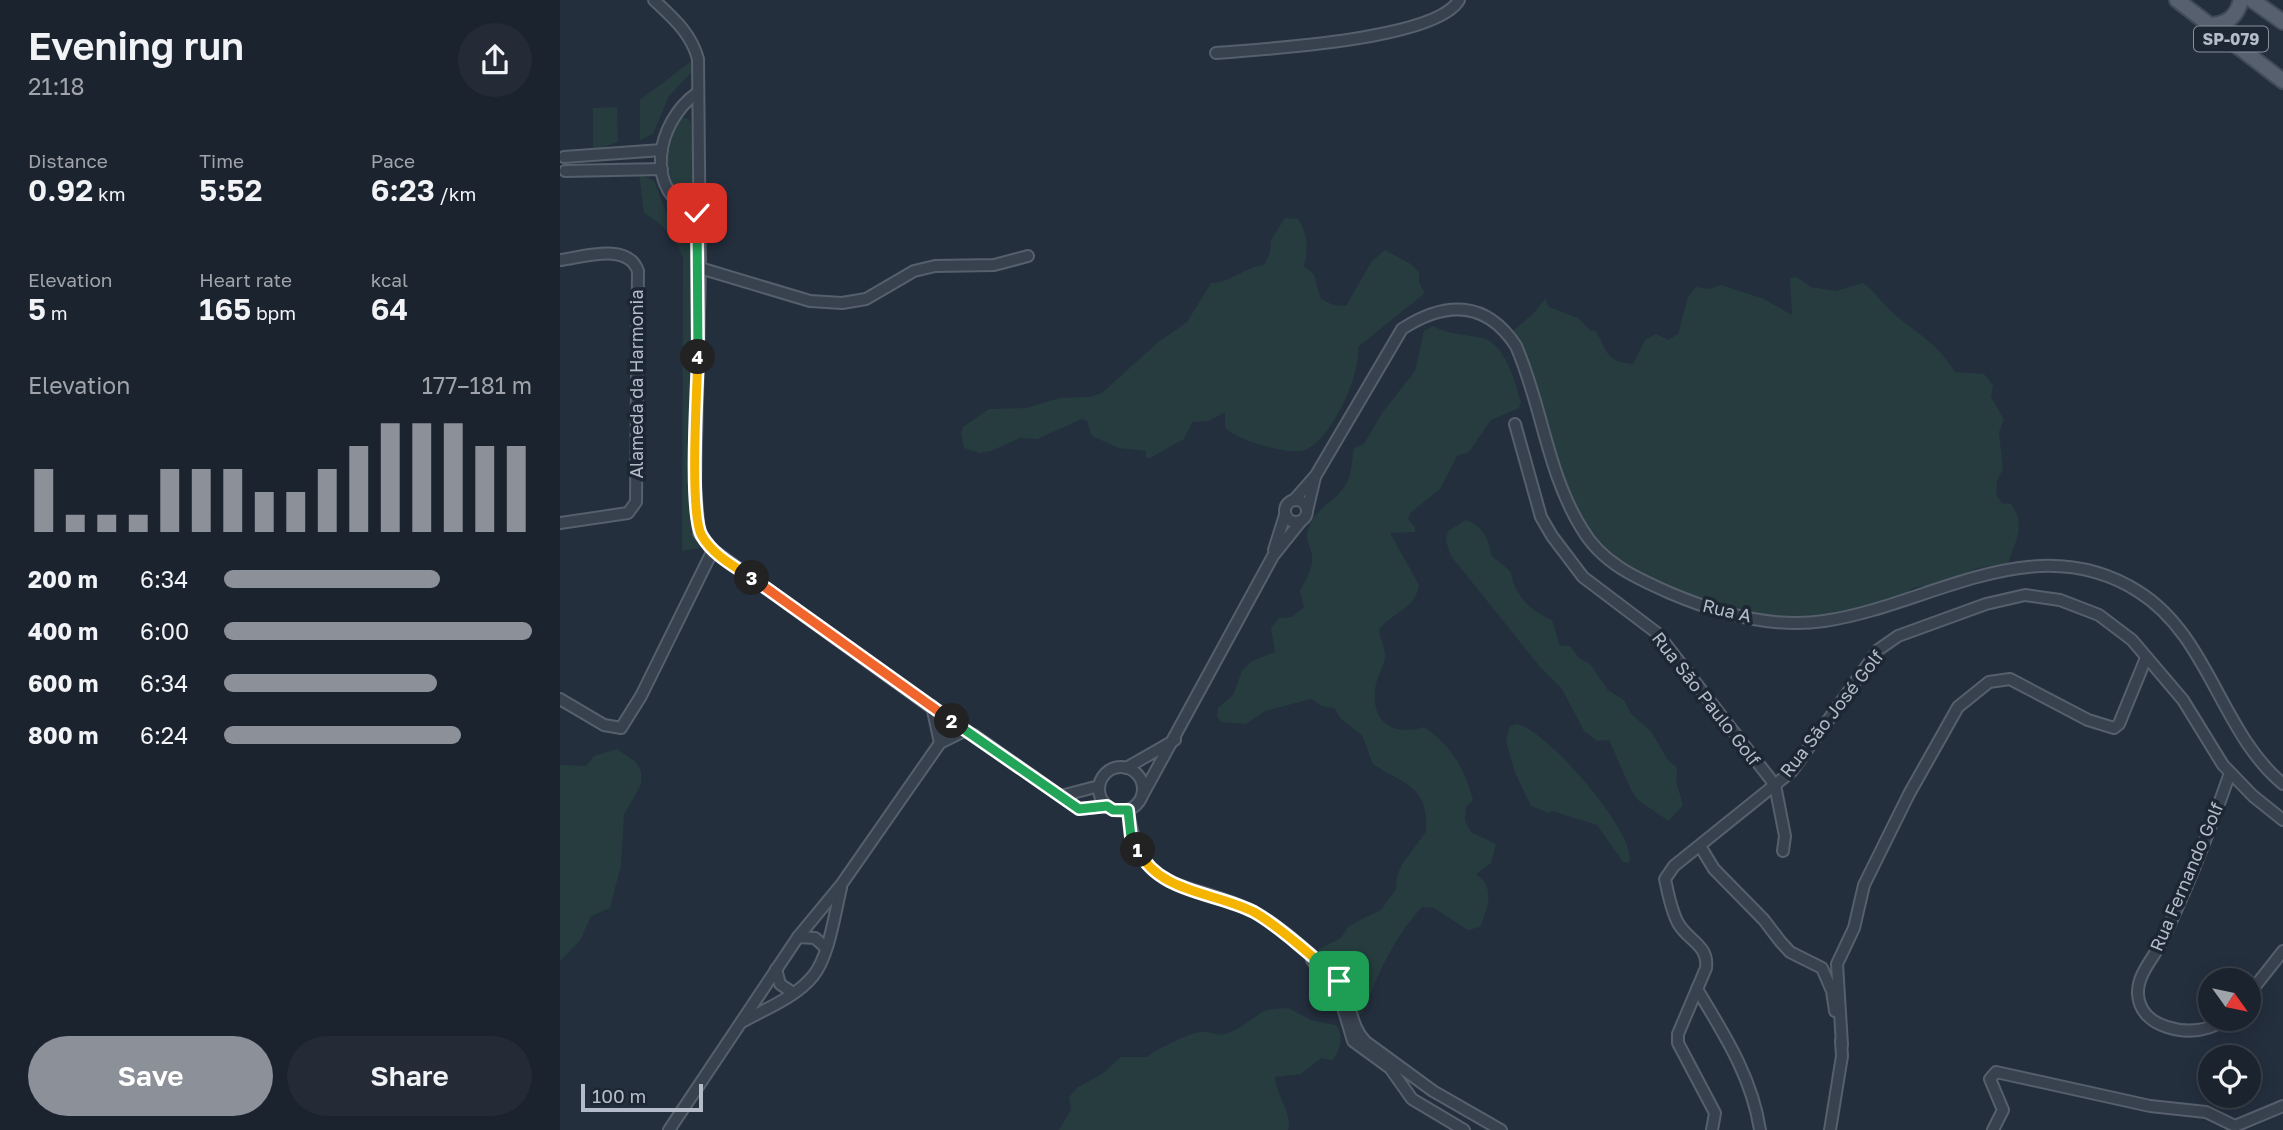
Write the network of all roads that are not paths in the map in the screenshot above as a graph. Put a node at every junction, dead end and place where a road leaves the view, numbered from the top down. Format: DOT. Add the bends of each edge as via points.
graph roads {
  1 [pos="654,0"];
  2 [pos="1459,0"];
  3 [pos="2177,0"];
  4 [pos="2241,0"];
  5 [pos="2252,0"];
  6 [pos="2283,22"];
  7 [pos="2211,25"];
  8 [pos="1216,53"];
  9 [pos="2283,81"];
  10 [pos="697,93"];
  11 [pos="662,150"];
  12 [pos="640,151"];
  13 [pos="608,153"];
  14 [pos="562,154"];
  15 [pos="639,169"];
  16 [pos="662,169"];
  17 [pos="608,170"];
  18 [pos="562,174"];
  19 [pos="697,213"];
  20 [pos="1028,256"];
  21 [pos="560,260"];
  22 [pos="699,268"];
  23 [pos="1515,424"];
  24 [pos="1316,475"];
  25 [pos="1294,500"];
  26 [pos="1285,515"];
  27 [pos="1304,516"];
  28 [pos="560,523"];
  29 [pos="713,551"];
  30 [pos="1273,556"];
  31 [pos="2146,658"];
  32 [pos="560,699"];
  33 [pos="932,705"];
  34 [pos="964,732"];
  35 [pos="1174,740"];
  36 [pos="940,743"];
  37 [pos="1126,768"];
  38 [pos="2230,773"];
  39 [pos="2283,784"];
  40 [pos="1775,785"];
  41 [pos="1099,786"];
  42 [pos="1061,796"];
  43 [pos="1142,796"];
  44 [pos="1107,806"];
  45 [pos="1128,810"];
  46 [pos="2283,820"];
  47 [pos="1700,846"];
  48 [pos="1783,851"];
  49 [pos="841,885"];
  50 [pos="798,937"];
  51 [pos="826,948"];
  52 [pos="2283,951"];
  53 [pos="1311,958"];
  54 [pos="1837,964"];
  55 [pos="1822,968"];
  56 [pos="776,969"];
  57 [pos="2261,979"];
  58 [pos="1699,987"];
  59 [pos="793,993"];
  60 [pos="742,1023"];
  61 [pos="2198,1031"];
  62 [pos="1842,1045"];
  63 [pos="1460,1105"];
  64 [pos="2283,1106"];
  65 [pos="1450,1124"];
  66 [pos="669,1130"];
  67 [pos="1464,1130"];
  68 [pos="1500,1130"];
  69 [pos="1712,1130"];
  70 [pos="1760,1130"];
  71 [pos="1830,1130"];
  72 [pos="1993,1130"];
  1 -- 10 [label="street" via="694,45"];
  2 -- 8 [label="street" via="1446,15 1371,35 1319,45"];
  3 -- 7 [label="main road, SP-079"];
  4 -- 7 [label="main road" via="2228,22"];
  5 -- 6 [label="main road, SP-079"];
  7 -- 9 [label="main road, SP-079"];
  10 -- 11 [label="street" via="670,120"];
  10 -- 19 [label="street"];
  11 -- 12 [label="street"];
  11 -- 16 [label="street"];
  12 -- 13 [label="street"];
  12 -- 15 [label="street" via="643,164"];
  13 -- 14 [label="street"];
  13 -- 17 [label="street"];
  14 -- 18 [label="street"];
  15 -- 16 [label="street"];
  15 -- 17 [label="street"];
  16 -- 19 [label="street" via="680,207"];
  17 -- 18 [label="street"];
  19 -- 22 [label="street"];
  20 -- 22 [label="street" via="994,265 914,271 866,299 842,303 810,301"];
  21 -- 28 [label="street, Alameda da Harmonia" via="621,253 632,259 638,271 636,502 628,513"];
  22 -- 29 [label="street" via="695,487 699,533"];
  23 -- 40 [label="street, Rua São Paulo Golf" via="1541,517 1564,556 1583,577 1657,634"];
  24 -- 25 [label="street, Rua A"];
  24 -- 27 [label="street, Rua A"];
  24 -- 39 [label="street, Rua A" via="1402,329 1449,308 1472,310 1505,329 1516,346 1565,496 1582,531 1606,558 1632,576 1709,609 1779,622 1821,622 1863,614 2017,566 2081,568 2138,591 2168,617 2260,765"];
  25 -- 26 [label="street, Rua A" via="1285,507"];
  25 -- 27 [label="street" via="1305,504"];
  26 -- 27 [label="street" via="1294,522"];
  26 -- 30 [label="street, Rua A"];
  27 -- 30 [label="street, Rua A"];
  29 -- 32 [label="street" via="621,727 604,725"];
  29 -- 33 [label="street"];
  30 -- 35 [label="street, Rua A"];
  31 -- 38 [label="street, Rua São José Golf" via="2183,700"];
  31 -- 40 [label="street, Rua São José Golf" via="2132,640 2099,615 2060,600 2025,596 1986,604 1898,636 1878,650 1792,771"];
  31 -- 54 [label="street" via="2114,727 2088,720 2010,679 1996,678 1973,692 1945,727 1909,794 1864,885 1854,928"];
  33 -- 34 [label="street"];
  33 -- 36 [label="street"];
  34 -- 36 [label="street"];
  34 -- 42 [label="street"];
  35 -- 37 [label="street"];
  35 -- 43 [label="street, Rua A"];
  36 -- 49 [label="street"];
  37 -- 41 [label="street" via="1107,773"];
  37 -- 43 [label="street" via="1141,782"];
  38 -- 46 [label="street, Rua São José Golf"];
  38 -- 61 [label="street, Rua Fernando Golf" via="2161,943 2139,980 2140,1006 2147,1016 2171,1028"];
  40 -- 47 [label="street, Rua São José Golf"];
  40 -- 48 [label="street"];
  41 -- 42 [label="street"];
  41 -- 44 [label="street"];
  42 -- 44 [label="street" via="1079,809"];
  43 -- 45 [label="street"];
  44 -- 45 [label="street"];
  45 -- 53 [label="street" via="1131,837 1143,860 1158,875 1176,886 1231,901 1257,914"];
  47 -- 55 [label="street" via="1714,869 1790,952"];
  47 -- 58 [label="street, Rua São José Golf" via="1665,879 1676,919 1707,957"];
  49 -- 50 [label="street"];
  49 -- 51 [label="street"];
  50 -- 51 [label="street" via="815,938"];
  50 -- 56 [label="street"];
  51 -- 59 [label="street" via="813,977"];
  52 -- 57 [label="street"];
  53 -- 63 [label="street" via="1339,981 1349,998 1359,1036 1433,1091"];
  53 -- 65 [label="street" via="1341,1001 1353,1041 1390,1068 1412,1099"];
  54 -- 55 [label="street"];
  54 -- 62 [label="street"];
  55 -- 62 [label="street" via="1832,991"];
  56 -- 59 [label="street" via="780,984"];
  56 -- 60 [label="street"];
  58 -- 69 [label="street" via="1678,1043 1715,1113"];
  58 -- 70 [label="street" via="1747,1079"];
  59 -- 60 [label="street"];
  60 -- 66 [label="street"];
  62 -- 71 [label="street"];
  63 -- 65 [label="street"];
  63 -- 68 [label="street"];
  64 -- 72 [label="street" via="2235,1126 2206,1112 2150,1105 1996,1072 1990,1079 2003,1111"];
  65 -- 67 [label="street"];
}
